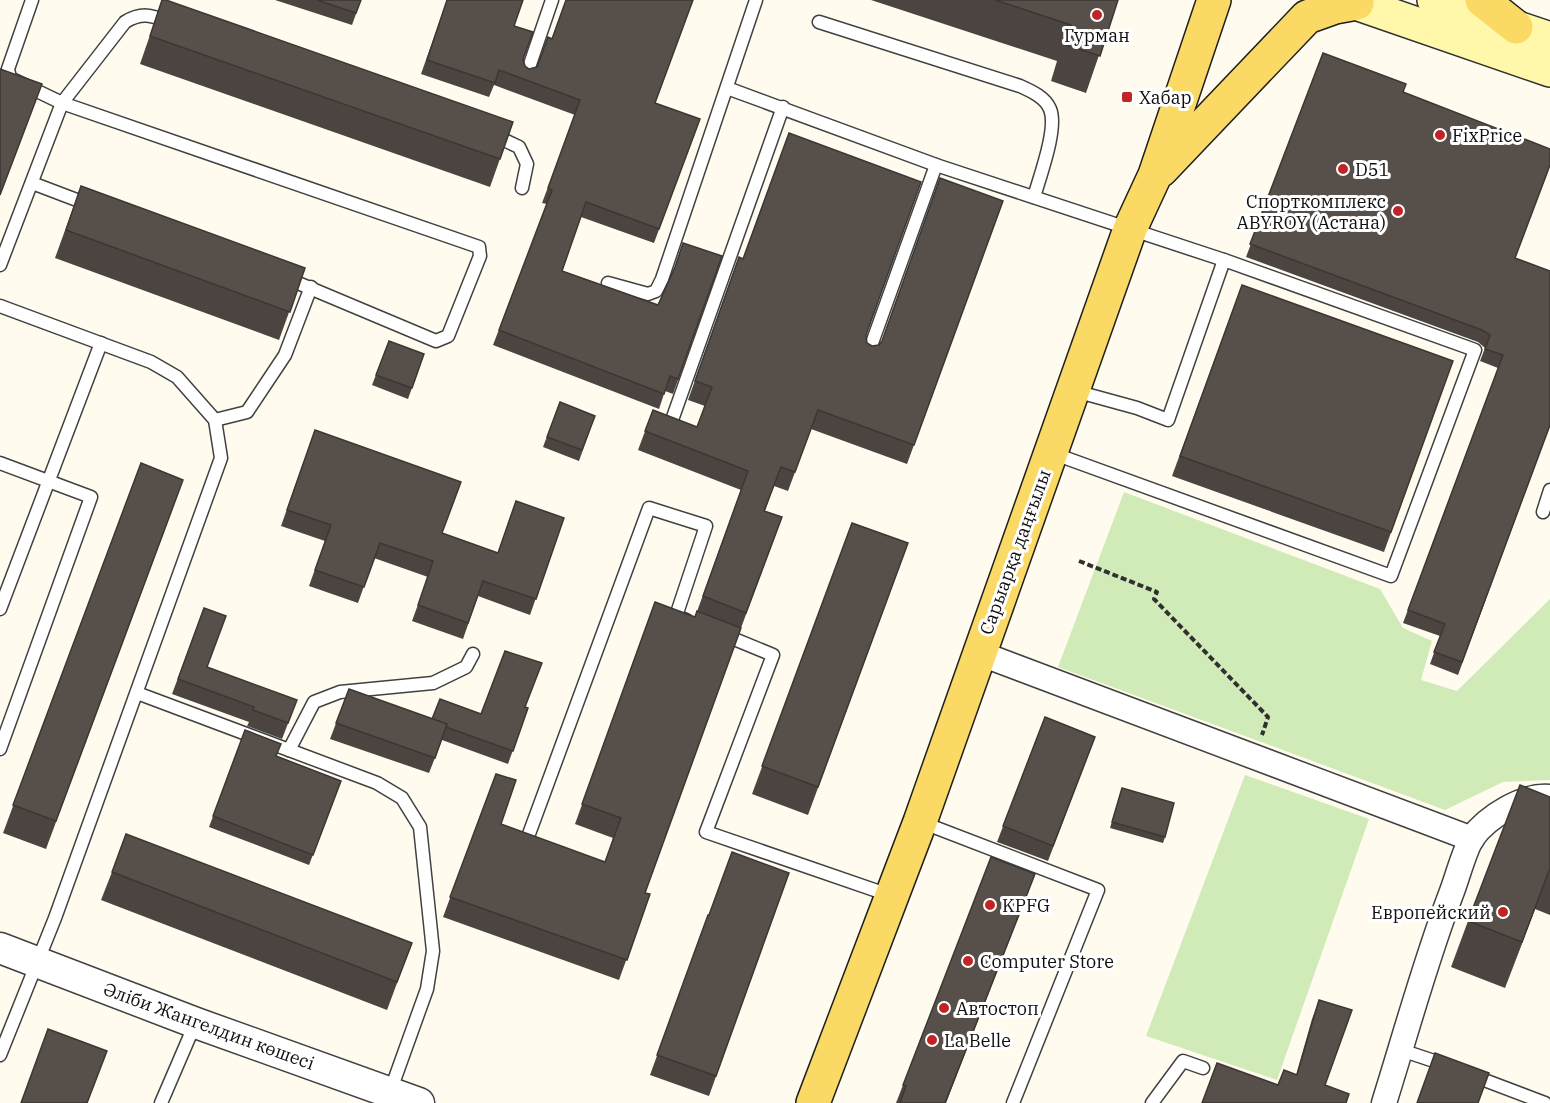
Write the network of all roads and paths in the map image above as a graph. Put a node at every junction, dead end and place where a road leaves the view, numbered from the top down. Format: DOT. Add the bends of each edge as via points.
graph roads {
  1 [pos="32,0"];
  2 [pos="552,0"];
  3 [pos="756,0"];
  4 [pos="1214,0"];
  5 [pos="1434,0"];
  6 [pos="1482,0"];
  7 [pos="1352,2"];
  8 [pos="819,22"];
  9 [pos="184,27"];
  10 [pos="1516,27"];
  11 [pos="1550,39"];
  12 [pos="1550,70"];
  13 [pos="526,76"];
  14 [pos="727,87"];
  15 [pos="62,103"];
  16 [pos="783,107"];
  17 [pos="480,130"];
  18 [pos="936,165"];
  19 [pos="1155,175"];
  20 [pos="32,183"];
  21 [pos="522,189"];
  22 [pos="1034,197"];
  23 [pos="99,208"];
  24 [pos="1130,229"];
  25 [pos="1224,260"];
  26 [pos="0,265"];
  27 [pos="277,274"];
  28 [pos="608,284"];
  29 [pos="311,287"];
  30 [pos="0,306"];
  31 [pos="101,343"];
  32 [pos="867,357"];
  33 [pos="1073,390"];
  34 [pos="215,420"];
  35 [pos="672,420"];
  36 [pos="1051,453"];
  37 [pos="0,463"];
  38 [pos="49,481"];
  39 [pos="1550,490"];
  40 [pos="1543,512"];
  41 [pos="1079,561"];
  42 [pos="0,609"];
  43 [pos="979,653"];
  44 [pos="474,654"];
  45 [pos="137,693"];
  46 [pos="1261,738"];
  47 [pos="0,749"];
  48 [pos="290,750"];
  49 [pos="1550,796"];
  50 [pos="920,822"];
  51 [pos="529,834"];
  52 [pos="1472,839"];
  53 [pos="892,896"];
  54 [pos="0,948"];
  55 [pos="39,963"];
  56 [pos="196,1023"];
  57 [pos="1401,1050"];
  58 [pos="0,1055"];
  59 [pos="1203,1068"];
  60 [pos="390,1092"];
  61 [pos="161,1103"];
  62 [pos="419,1103"];
  63 [pos="813,1103"];
  64 [pos="1013,1103"];
  65 [pos="1152,1103"];
  66 [pos="1384,1103"];
  67 [pos="1545,1103"];
  1 -- 15 [label="lane" via="8,69 10,78"];
  2 -- 13 [label="lane"];
  3 -- 14 [label="lane"];
  4 -- 19 [label="main road, Сарыарқа даңғылы"];
  5 -- 10 [label="main road"];
  6 -- 10 [label="main road"];
  7 -- 12 [label="main road"];
  7 -- 19 [label="main road" via="1307,16"];
  8 -- 22 [label="lane" via="1038,95 1049,108 1052,120"];
  9 -- 15 [label="lane" via="150,15 136,15 124,22"];
  10 -- 11 [label="main road"];
  14 -- 16 [label="lane"];
  14 -- 28 [label="lane" via="656,291 648,294"];
  15 -- 20 [label="lane"];
  15 -- 29 [label="lane" via="479,247 480,256 448,336 436,341"];
  16 -- 18 [label="lane"];
  16 -- 35 [label="lane"];
  17 -- 21 [label="lane" via="519,147 527,164"];
  18 -- 22 [label="lane"];
  18 -- 32 [label="lane"];
  19 -- 24 [label="main road, Сарыарқа даңғылы"];
  20 -- 23 [label="lane"];
  20 -- 26 [label="lane"];
  22 -- 24 [label="lane"];
  24 -- 25 [label="lane"];
  24 -- 33 [label="main road, Сарыарқа даңғылы"];
  25 -- 33 [label="lane" via="1168,420"];
  25 -- 36 [label="lane" via="1474,350 1391,576"];
  27 -- 29 [label="lane"];
  29 -- 34 [label="lane" via="285,355 248,412"];
  30 -- 31 [label="lane"];
  31 -- 34 [label="lane" via="151,362 177,377"];
  31 -- 38 [label="lane"];
  33 -- 36 [label="main road, Сарыарқа даңғылы"];
  34 -- 45 [label="lane" via="221,458"];
  36 -- 43 [label="main road, Сарыарқа даңғылы"];
  37 -- 38 [label="lane"];
  38 -- 42 [label="lane"];
  38 -- 47 [label="lane" via="91,497"];
  39 -- 40 [label="lane"];
  41 -- 46 [label="path" via="1157,592 1154,599 1268,717"];
  43 -- 50 [label="main road, Сарыарқа даңғылы"];
  43 -- 52 [label="street"];
  44 -- 48 [label="lane" via="466,667 433,683 339,692 314,702"];
  45 -- 48 [label="lane"];
  45 -- 55 [label="lane"];
  48 -- 60 [label="lane" via="377,783 402,798 420,827 433,951 427,989"];
  49 -- 52 [label="street" via="1510,806"];
  50 -- 53 [label="main road, Сарыарқа даңғылы"];
  50 -- 64 [label="lane" via="1098,890"];
  51 -- 53 [label="lane" via="649,508 706,526 676,616 773,655 705,832"];
  52 -- 57 [label="street"];
  53 -- 63 [label="main road, Сарыарқа даңғылы"];
  54 -- 55 [label="street, Әліби Жангелдин көшесі"];
  55 -- 56 [label="street, Әліби Жангелдин көшесі"];
  55 -- 58 [label="lane"];
  56 -- 60 [label="street, Әліби Жангелдин көшесі"];
  56 -- 61 [label="lane"];
  57 -- 66 [label="street"];
  57 -- 67 [label="lane"];
  59 -- 65 [label="lane" via="1183,1061"];
  60 -- 62 [label="street, Әліби Жангелдин көшесі"];
}
